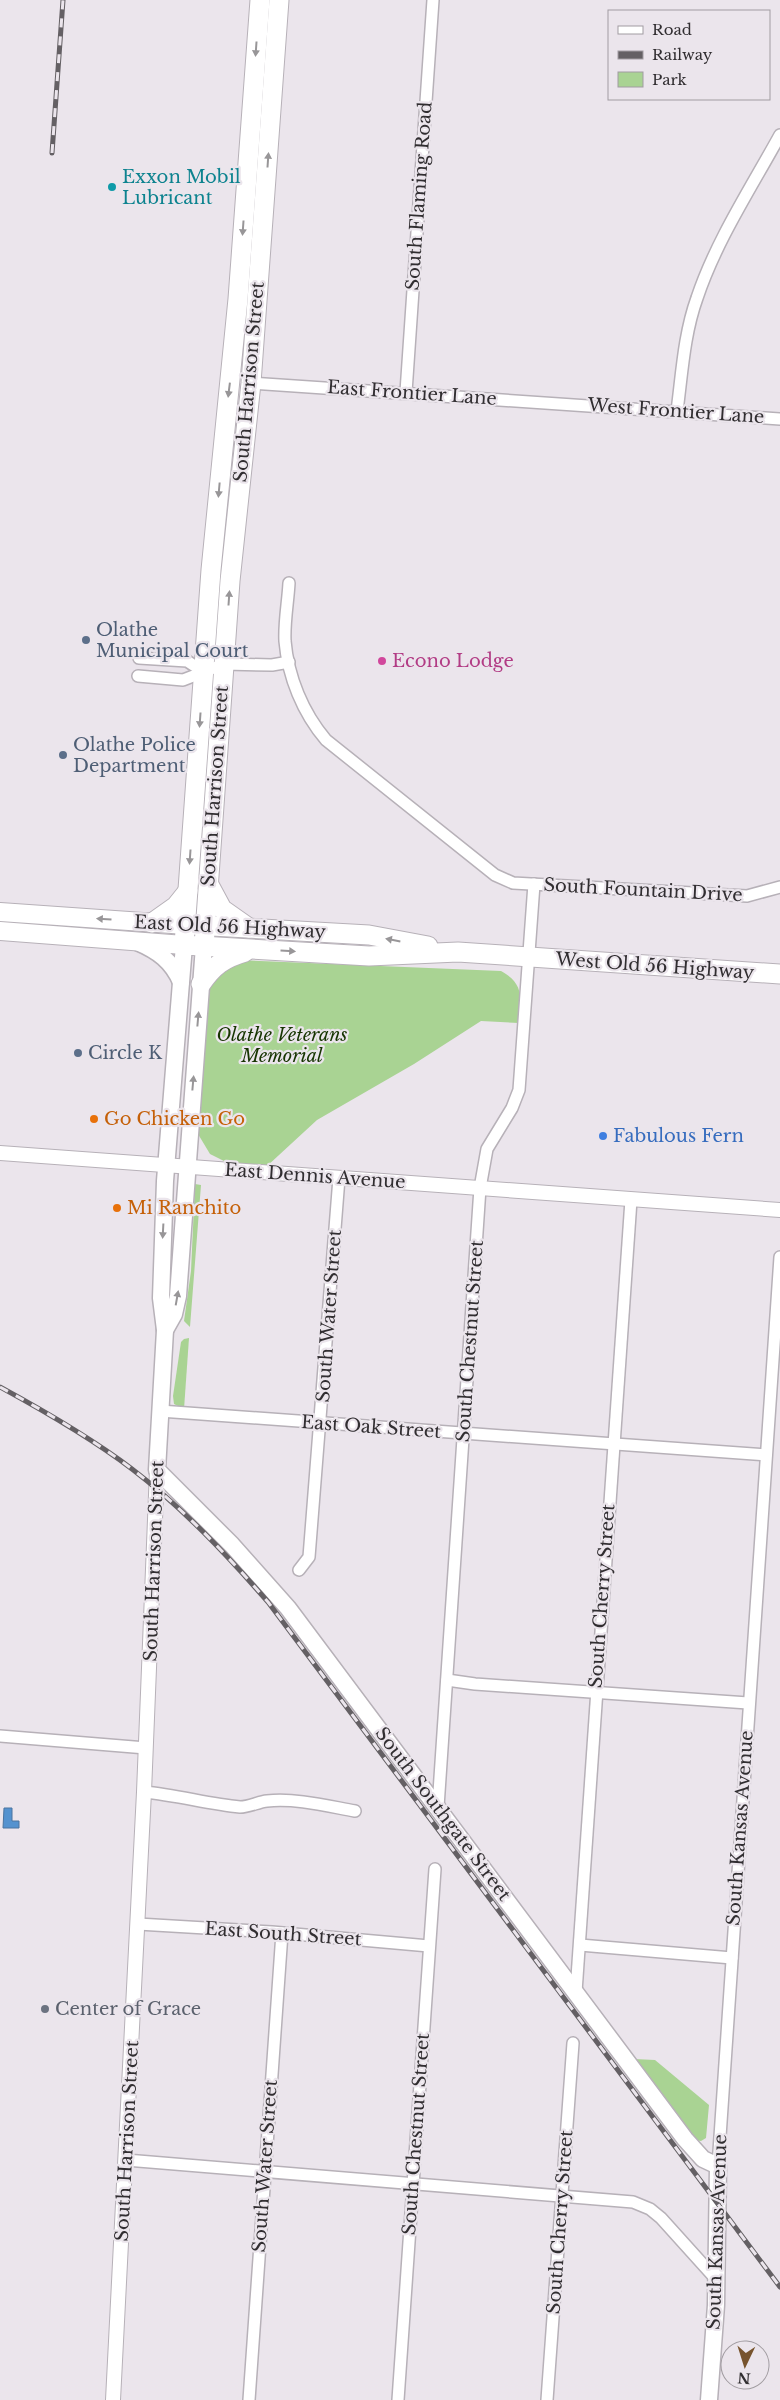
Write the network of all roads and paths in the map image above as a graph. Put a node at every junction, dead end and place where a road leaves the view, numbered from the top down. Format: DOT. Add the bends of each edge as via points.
graph roads {
  1 [pos="260,0"];
  2 [pos="279,0"];
  3 [pos="433,0"];
  4 [pos="780,135"];
  5 [pos="250,383"];
  6 [pos="406,392"];
  7 [pos="573,404"];
  8 [pos="677,411"];
  9 [pos="780,419"];
  10 [pos="289,583"];
  11 [pos="139,658"];
  12 [pos="289,662"];
  13 [pos="224,664"];
  14 [pos="204,672"];
  15 [pos="138,676"];
  16 [pos="208,883"];
  17 [pos="534,884"];
  18 [pos="780,887"];
  19 [pos="188,891"];
  20 [pos="0,912"];
  21 [pos="152,923"];
  22 [pos="186,925"];
  23 [pos="205,926"];
  24 [pos="250,928"];
  25 [pos="0,931"];
  26 [pos="135,941"];
  27 [pos="184,945"];
  28 [pos="204,946"];
  29 [pos="257,949"];
  30 [pos="458,952"];
  31 [pos="529,957"];
  32 [pos="780,974"];
  33 [pos="181,982"];
  34 [pos="201,984"];
  35 [pos="0,1153"];
  36 [pos="167,1165"];
  37 [pos="187,1166"];
  38 [pos="339,1178"];
  39 [pos="480,1188"];
  40 [pos="631,1200"];
  41 [pos="780,1210"];
  42 [pos="780,1256"];
  43 [pos="165,1330"];
  44 [pos="160,1411"];
  45 [pos="321,1423"];
  46 [pos="464,1433"];
  47 [pos="613,1444"];
  48 [pos="766,1455"];
  49 [pos="158,1470"];
  50 [pos="299,1570"];
  51 [pos="447,1680"];
  52 [pos="596,1693"];
  53 [pos="748,1702"];
  54 [pos="0,1736"];
  55 [pos="146,1748"];
  56 [pos="144,1792"];
  57 [pos="438,1807"];
  58 [pos="355,1811"];
  59 [pos="435,1868"];
  60 [pos="138,1924"];
  61 [pos="282,1933"];
  62 [pos="580,1945"];
  63 [pos="429,1946"];
  64 [pos="732,1958"];
  65 [pos="576,1992"];
  66 [pos="573,2043"];
  67 [pos="126,2160"];
  68 [pos="718,2166"];
  69 [pos="265,2171"];
  70 [pos="413,2183"];
  71 [pos="562,2195"];
  72 [pos="716,2279"];
  73 [pos="113,2400"];
  74 [pos="249,2400"];
  75 [pos="398,2400"];
  76 [pos="547,2400"];
  77 [pos="709,2400"];
  1 -- 14 [label="highway, South Harrison Street, one-way" via="238,299"];
  5 -- 2 [label="highway, South Harrison Street, one-way"];
  3 -- 6 [label="street, South Flaming Road"];
  4 -- 8 [label="street" via="712,259 697,298 688,331"];
  5 -- 6 [label="street, East Frontier Lane"];
  13 -- 5 [label="highway, South Harrison Street, one-way"];
  6 -- 7 [label="street, East Frontier Lane"];
  7 -- 8 [label="street, West Frontier Lane"];
  8 -- 9 [label="street, West Frontier Lane"];
  10 -- 12 [label="street" via="285,640"];
  11 -- 14 [label="street" via="187,661"];
  12 -- 13 [label="street"];
  12 -- 17 [label="street, South Fountain Drive" via="303,706 326,740 495,875 514,883"];
  13 -- 14 [label="street"];
  13 -- 16 [label="highway, South Harrison Street"];
  14 -- 15 [label="street" via="183,680"];
  14 -- 19 [label="highway, South Harrison Street, one-way"];
  16 -- 23 [label="highway, South Harrison Street"];
  16 -- 24 [label="highway" via="222,909"];
  17 -- 18 [label="street, South Fountain Drive" via="747,896"];
  17 -- 31 [label="street, South Chestnut Street"];
  19 -- 21 [label="highway" via="176,906"];
  19 -- 22 [label="highway, South Harrison Street"];
  21 -- 20 [label="main road, East Old 56 Highway, one-way"];
  21 -- 22 [label="main road, East Old 56 Highway"];
  22 -- 23 [label="highway, East Old 56 Highway"];
  22 -- 27 [label="highway, South Harrison Street"];
  23 -- 24 [label="highway, East Old 56 Highway"];
  23 -- 28 [label="highway, South Harrison Street"];
  30 -- 24 [label="highway, East Old 56 Highway, one-way" via="369,935"];
  25 -- 26 [label="main road, East Old 56 Highway"];
  26 -- 27 [label="main road, East Old 56 Highway"];
  26 -- 33 [label="main road" via="165,958"];
  27 -- 28 [label="highway, East Old 56 Highway"];
  27 -- 33 [label="main road, South Harrison Street"];
  28 -- 29 [label="highway, East Old 56 Highway"];
  28 -- 34 [label="main road, South Harrison Street"];
  29 -- 30 [label="highway, East Old 56 Highway, one-way" via="369,956"];
  29 -- 34 [label="highway" via="219,961"];
  30 -- 31 [label="highway, East Old 56 Highway"];
  31 -- 32 [label="highway, West Old 56 Highway"];
  31 -- 39 [label="street, South Chestnut Street" via="519,1090 487,1149"];
  33 -- 36 [label="main road, South Harrison Street"];
  37 -- 34 [label="main road, South Harrison Street, one-way"];
  35 -- 36 [label="street, East Dennis Avenue"];
  36 -- 37 [label="street, East Dennis Avenue"];
  36 -- 43 [label="main road, South Harrison Street, one-way" via="160,1298"];
  37 -- 38 [label="street, East Dennis Avenue"];
  43 -- 37 [label="main road, South Harrison Street, one-way" via="174,1314 178,1296"];
  38 -- 39 [label="street, East Dennis Avenue"];
  38 -- 45 [label="street, South Water Street"];
  39 -- 40 [label="street, East Dennis Avenue"];
  39 -- 46 [label="street, South Chestnut Street"];
  40 -- 41 [label="street, East Dennis Avenue"];
  40 -- 47 [label="street, South Cherry Street"];
  42 -- 48 [label="street, South Kansas Avenue"];
  43 -- 44 [label="main road, South Harrison Street"];
  44 -- 45 [label="street, East Oak Street"];
  44 -- 49 [label="main road, South Harrison Street"];
  45 -- 46 [label="street, East Oak Street"];
  45 -- 50 [label="street, South Water Street" via="309,1557"];
  46 -- 47 [label="street, East Oak Street"];
  46 -- 51 [label="street, South Chestnut Street"];
  47 -- 48 [label="street, East Oak Street"];
  47 -- 52 [label="street, South Cherry Street"];
  48 -- 53 [label="street, South Kansas Avenue"];
  49 -- 55 [label="street, South Harrison Street"];
  49 -- 57 [label="main road, South Southgate Street" via="288,1608"];
  51 -- 52 [label="street"];
  51 -- 57 [label="street, South Chestnut Street"];
  52 -- 53 [label="street"];
  52 -- 62 [label="street, South Cherry Street"];
  53 -- 64 [label="street, South Kansas Avenue"];
  54 -- 55 [label="street"];
  55 -- 56 [label="street, South Harrison Street"];
  56 -- 58 [label="street" via="176,1794 244,1807 266,1801 294,1801"];
  56 -- 60 [label="street, South Harrison Street"];
  57 -- 65 [label="main road, South Southgate Street"];
  59 -- 63 [label="street, South Chestnut Street"];
  60 -- 61 [label="street, East South Street"];
  60 -- 67 [label="street, South Harrison Street"];
  61 -- 63 [label="street, East South Street"];
  61 -- 69 [label="street, South Water Street"];
  62 -- 64 [label="street"];
  62 -- 65 [label="street, South Cherry Street"];
  63 -- 70 [label="street, South Chestnut Street"];
  64 -- 68 [label="street, South Kansas Avenue"];
  65 -- 68 [label="main road, South Southgate Street" via="685,2138 703,2159"];
  66 -- 71 [label="street, South Cherry Street"];
  67 -- 69 [label="street"];
  67 -- 73 [label="street, South Harrison Street"];
  68 -- 72 [label="main road, South Kansas Avenue"];
  69 -- 70 [label="street"];
  69 -- 74 [label="street, South Water Street"];
  70 -- 71 [label="street"];
  70 -- 75 [label="street, South Chestnut Street"];
  71 -- 72 [label="street" via="618,2199 650,2209"];
  71 -- 76 [label="street, South Cherry Street"];
  72 -- 77 [label="main road, South Kansas Avenue"];
}
